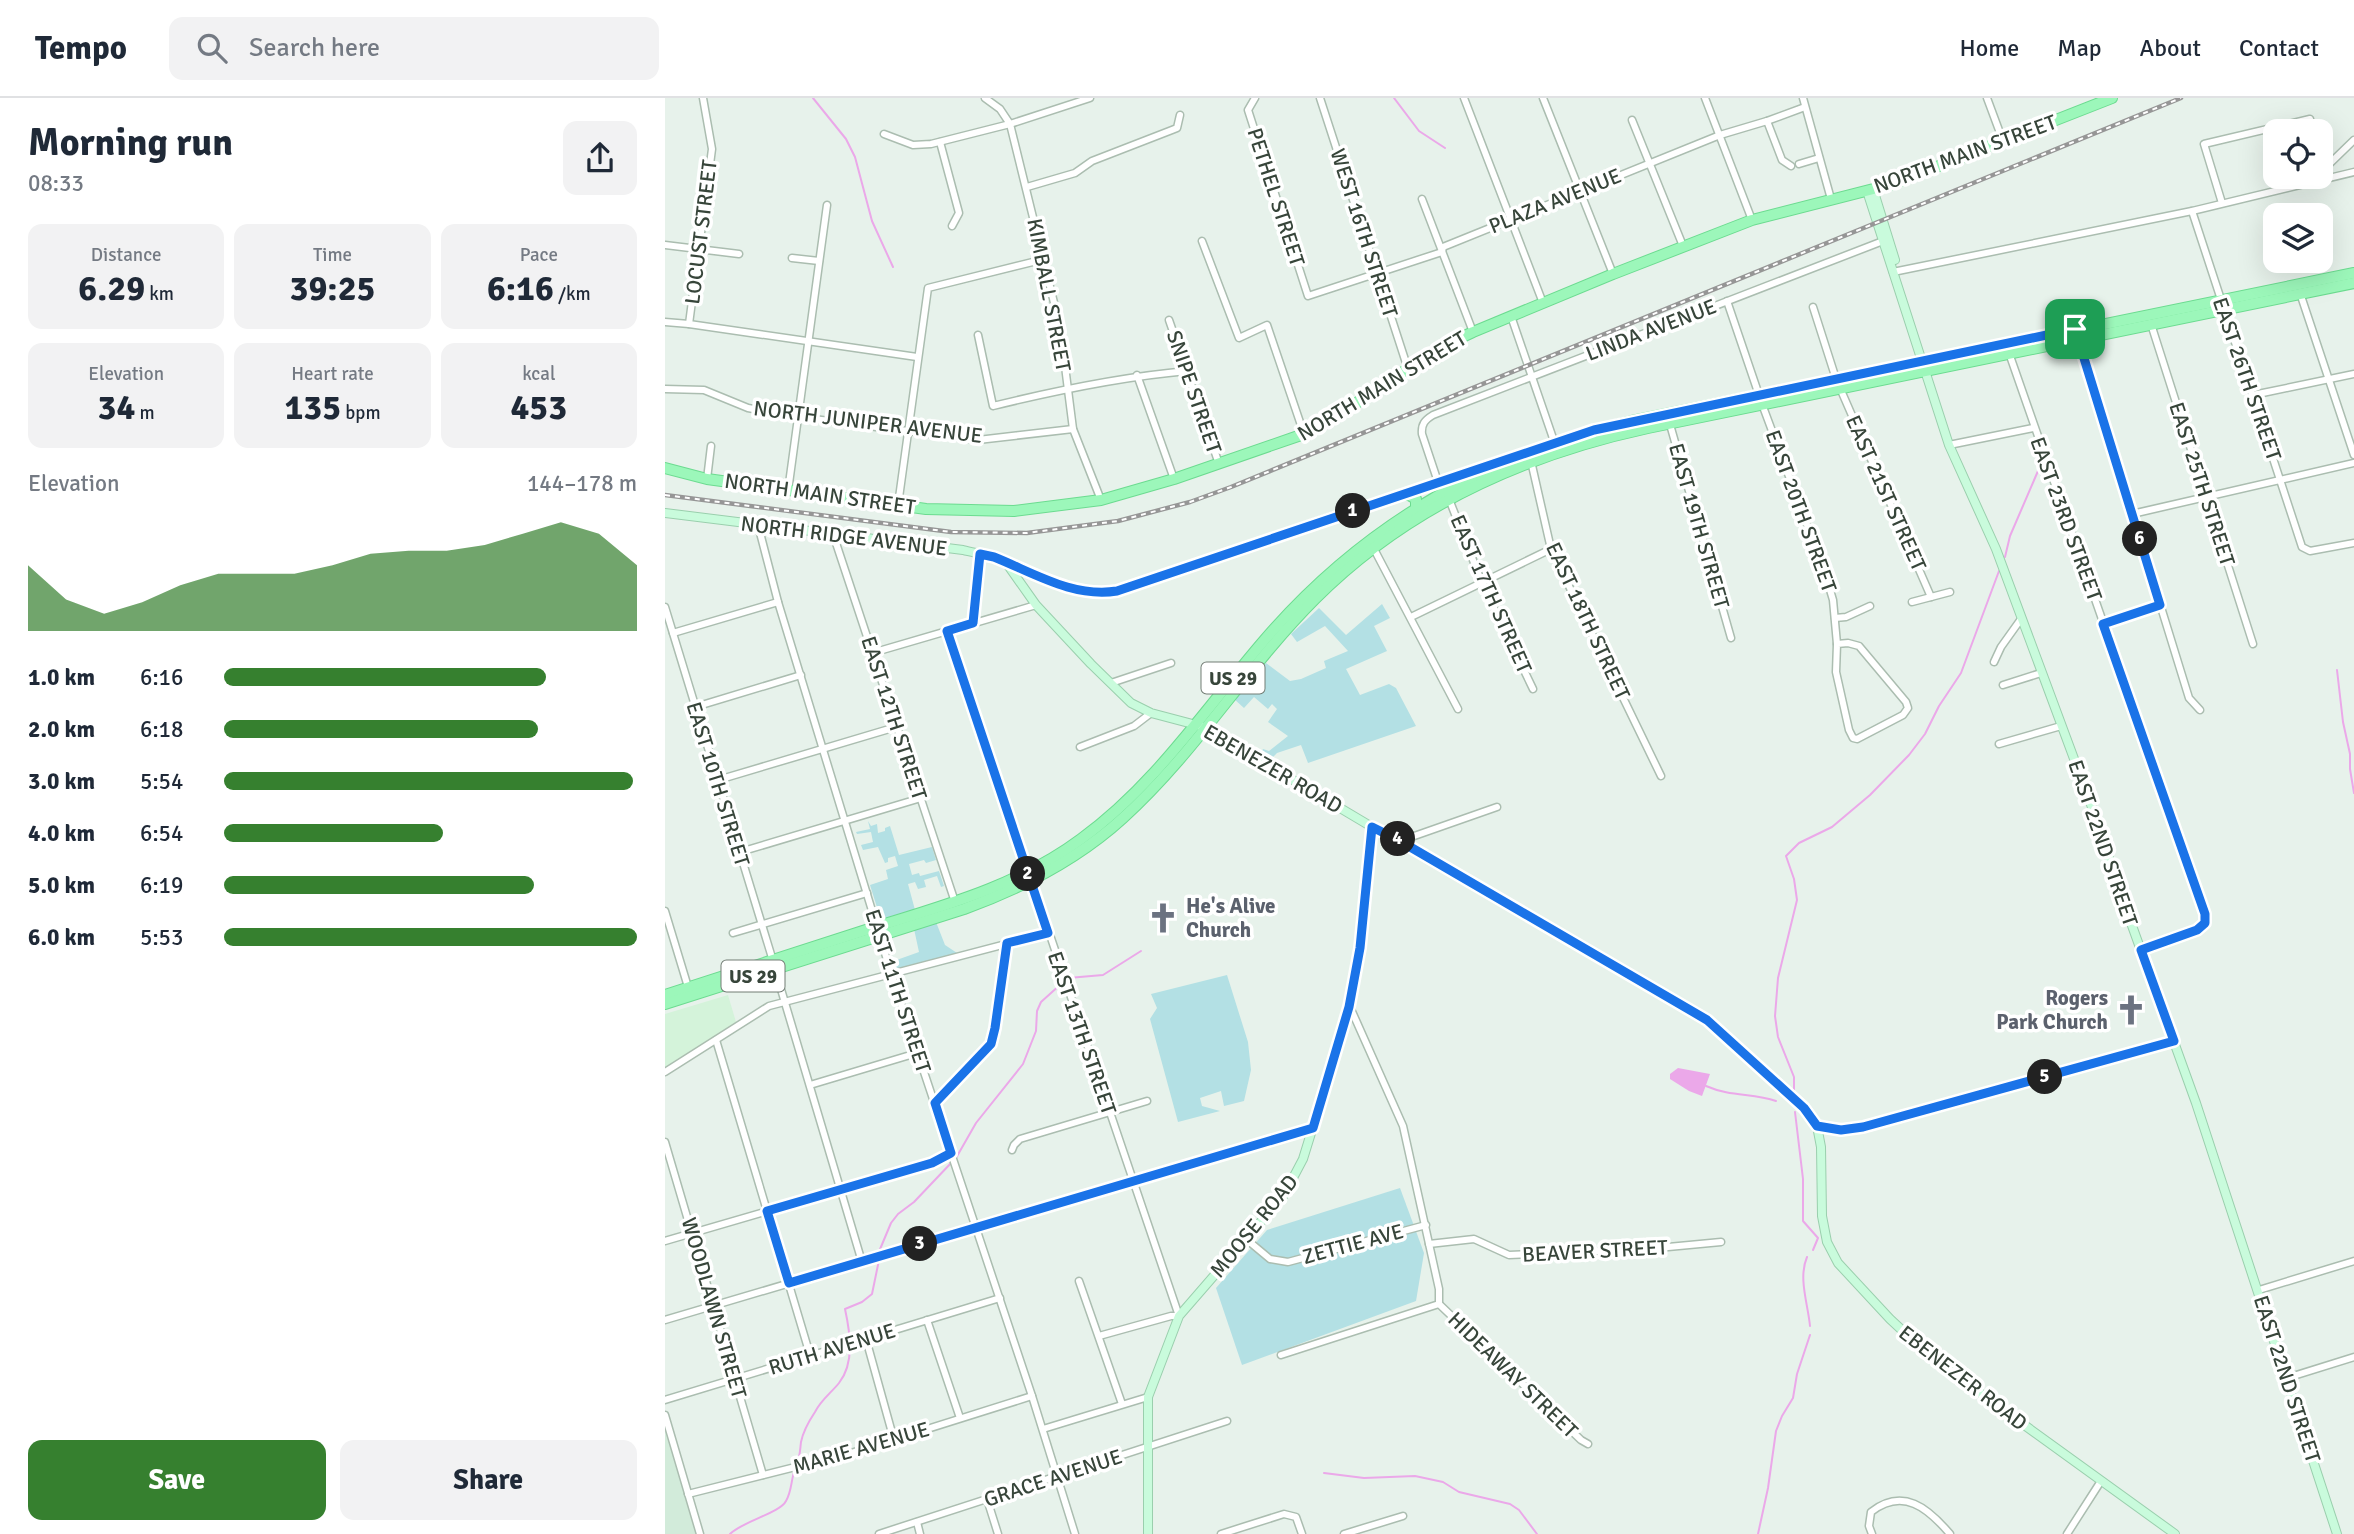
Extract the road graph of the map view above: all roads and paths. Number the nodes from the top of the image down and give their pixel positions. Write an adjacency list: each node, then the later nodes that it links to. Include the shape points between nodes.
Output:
1 (703, 98): 44 (street, LOCUST STREET, via 712,149)
2 (985, 98): 16 (street, KIMBALL STREET)
3 (1090, 98): 16 (street)
4 (1255, 98): 56 (street, PETHEL STREET, via 1248,110)
5 (1320, 98): 52 (street, WEST 16TH STREET)
6 (1464, 98): 37 (street)
7 (1543, 98): 31 (street)
8 (1705, 98): 19 (street)
9 (1803, 98): 12 (street)
10 (1987, 98): 21 (street)
11 (2112, 98): 21 (main road, NORTH MAIN STREET)
12 (1805, 107): 15 (street, PLAZA AVENUE); 23 (street)
13 (1180, 115): 28 (street, via 1177,128 1092,161 1075,173)
14 (1632, 120): 25 (street)
15 (1767, 121): 19 (street, PLAZA AVENUE); 23 (street, via 1782,160 1795,165)
16 (1010, 124): 22 (street); 28 (street, KIMBALL STREET)
17 (2263, 132): 34 (street, via 2204,144)
18 (884, 134): 22 (street, via 913,145)
19 (1720, 135): 25 (street, PLAZA AVENUE); 38 (street)
20 (2354, 140): 24 (street)
21 (2003, 141): 30 (main road, NORTH MAIN STREET)
22 (940, 142): 39 (street, via 959,212)
23 (1819, 158): 33 (street)
24 (2333, 160)
25 (1649, 163): 31 (street, PLAZA AVENUE); 43 (street)
26 (2354, 172): 27 (street)
27 (2333, 175)
28 (1027, 187): 48 (street, KIMBALL STREET)
29 (2270, 189): 34 (street)
30 (1870, 190): 33 (main road, NORTH MAIN STREET); 41 (street, EAST 22ND STREET); 50 (street, EAST 22ND STREET)
31 (1579, 191): 37 (street, PLAZA AVENUE); 53 (street)
32 (1422, 199): 45 (street)
33 (1831, 199): 38 (main road, NORTH MAIN STREET)
34 (2222, 203): 36 (street)
35 (827, 205): 49 (street)
36 (2192, 211): 50 (street); 59 (street, EAST 26TH STREET)
37 (1510, 219): 45 (street, PLAZA AVENUE, via 1443,247); 58 (street)
38 (1752, 220): 43 (main road, NORTH MAIN STREET)
39 (953, 226)
40 (1202, 241): 89 (street, via 1239,338 1267,325)
41 (1884, 241): 50 (street, EAST 22ND STREET); 57 (street, LINDA AVENUE)
42 (665, 245): 44 (street)
43 (1683, 246): 53 (main road, NORTH MAIN STREET)
44 (698, 248): 46 (street); 64 (street, LOCUST STREET)
45 (1442, 252): 52 (street, PLAZA AVENUE); 66 (street)
46 (739, 254)
47 (792, 258): 49 (street)
48 (1045, 259): 71 (street, via 928,288); 80 (street, KIMBALL STREET)
49 (819, 261): 69 (street)
50 (1896, 271): 72 (street, EAST 22ND STREET)
51 (2354, 273): 59 (main road, US 29)
52 (1377, 274): 56 (street, PLAZA AVENUE); 73 (street, WEST 16TH STREET)
53 (1612, 274): 58 (main road, NORTH MAIN STREET)
54 (2354, 283): 55 (main road, US 29)
55 (2300, 293): 59 (main road, US 29); 78 (street)
56 (1308, 296)
57 (1727, 301): 77 (street, LINDA AVENUE); 83 (street, EAST 20TH STREET)
58 (1543, 303): 61 (main road, NORTH MAIN STREET)
59 (2221, 304): 65 (main road, US 29); 67 (main road, US 29); 82 (street, EAST 26TH STREET)
60 (1812, 307): 79 (street, EAST 21ST STREET)
61 (1511, 316): 66 (main road, NORTH MAIN STREET); 77 (street)
62 (1169, 320): 74 (street, SNIPE STREET)
63 (665, 322): 64 (street)
64 (689, 324): 69 (street)
65 (2151, 324): 67 (main road, US 29); 105 (street, EAST 25TH STREET)
66 (1473, 332): 73 (main road, NORTH MAIN STREET)
67 (2076, 334): 70 (main road, US 29); 72 (main road, US 29); 111 (street)
68 (978, 335): 80 (street, via 993,406)
69 (810, 342): 71 (street); 84 (street)
70 (2009, 353): 72 (main road, US 29); 86 (street, EAST 23RD STREET)
71 (917, 357): 88 (street)
72 (1923, 366): 79 (main road, US 29); 90 (street, EAST 22ND STREET)
73 (1408, 369): 89 (main road, NORTH MAIN STREET)
74 (1187, 371): 76 (street); 96 (street, SNIPE STREET)
75 (2354, 374): 78 (street)
76 (1137, 375): 80 (street); 100 (street)
77 (1532, 376): 92 (street); 102 (street, LINDA AVENUE, via 1433,415 1422,425)
78 (2328, 379): 82 (street); 93 (street)
79 (1838, 383): 83 (main road, US 29); 121 (street, EAST 21ST STREET)
80 (1067, 387): 87 (street, KIMBALL STREET)
81 (665, 389): 84 (street, NORTH JUNIPER AVENUE, via 704,390 748,408)
82 (2253, 395): 101 (street, EAST 26TH STREET)
83 (1760, 400): 85 (main road, US 29); 129 (street, EAST 20TH STREET, via 1825,573)
84 (798, 417): 88 (street, NORTH JUNIPER AVENUE); 103 (street)
85 (1668, 418): 92 (main road, US 29); 135 (street, EAST 19TH STREET)
86 (2033, 428): 90 (street); 132 (street, EAST 23RD STREET)
87 (1073, 429): 88 (street, NORTH JUNIPER AVENUE, via 978,440); 107 (street, KIMBALL STREET)
88 (907, 431): 108 (street)
89 (1304, 435): 96 (main road, NORTH MAIN STREET)
90 (1949, 445): 130 (street, EAST 22ND STREET, via 1996,549)
91 (711, 446): 99 (street)
92 (1556, 447): 94 (main road, US 29); 97 (main road, US 29)
93 (2354, 455)
94 (1531, 461): 106 (main road, US 29); 116 (street, EAST 18TH STREET)
95 (2354, 463): 101 (street)
96 (1219, 464): 100 (main road, NORTH MAIN STREET)
97 (1499, 464): 102 (street, NORTH RIDGE AVENUE); 109 (main road, US 29)
98 (665, 468): 99 (main road, NORTH MAIN STREET)
99 (707, 479): 103 (main road, NORTH MAIN STREET)
100 (1174, 479): 107 (main road, NORTH MAIN STREET)
101 (2281, 481): 105 (street); 114 (street, EAST 26TH STREET, via 2302,547 2310,551)
102 (1439, 482): 104 (street, NORTH RIDGE AVENUE)
103 (788, 491): 108 (main road, NORTH MAIN STREET)
104 (1403, 495): 109 (main road, via 1416,499); 118 (street, NORTH RIDGE AVENUE, via 1117,591 1079,591)
105 (2206, 497): 111 (street); 137 (street, EAST 25TH STREET)
106 (1449, 499): 115 (main road, US 29); 119 (street, EAST 17TH STREET)
107 (1101, 500): 108 (main road, NORTH MAIN STREET, via 1014,510)
108 (898, 505)
109 (1416, 508): 150 (main road, US 29, via 1311,589 1263,641)
110 (665, 513): 112 (street, NORTH RIDGE AVENUE)
111 (2132, 513): 125 (street)
112 (758, 525): 113 (street, NORTH RIDGE AVENUE); 122 (street, EAST 11TH STREET)
113 (833, 534): 117 (street, NORTH RIDGE AVENUE); 138 (street, EAST 12TH STREET)
114 (2354, 543)
115 (1374, 549): 128 (street); 150 (main road, US 29, via 1309,605)
116 (1551, 549): 119 (street); 156 (street, EAST 18TH STREET)
117 (980, 554): 118 (street, NORTH RIDGE AVENUE); 131 (street)
118 (1005, 561): 124 (street, EBENEZER ROAD)
119 (1482, 583): 128 (street); 145 (street, EAST 17TH STREET)
120 (1950, 592): 121 (street)
121 (1931, 597): 123 (street)
122 (778, 602): 134 (street); 142 (street, EAST 11TH STREET)
123 (1912, 602)
124 (1036, 605): 131 (street); 143 (street, EBENEZER ROAD)
125 (2160, 605): 132 (street); 148 (street, via 2189,698)
126 (1870, 606): 129 (street)
127 (665, 607): 134 (street, EAST 10TH STREET)
128 (1411, 617): 147 (street)
129 (1835, 618): 136 (street, EAST 20TH STREET)
130 (2021, 620): 139 (street); 141 (street, EAST 22ND STREET)
131 (973, 623): 133 (street)
132 (2103, 624): 173 (street, EAST 23RD STREET, via 2205,914 2205,923 2197,930)
133 (947, 631): 138 (street); 164 (street, EAST 13TH STREET)
134 (673, 633): 146 (street, EAST 10TH STREET)
135 (1731, 638)
136 (1837, 644): 136 (street, EAST 20TH STREET, via 1859,646 1906,702 1903,715 1857,739 1849,730 1836,672)
137 (2253, 644)
138 (872, 653): 152 (street, EAST 12TH STREET)
139 (1994, 662)
140 (1171, 663): 143 (street)
141 (2041, 673): 144 (street); 151 (street, EAST 22ND STREET)
142 (801, 675): 146 (street); 155 (street, EAST 11TH STREET)
143 (1111, 683): 149 (street, EBENEZER ROAD, via 1131,703)
144 (2003, 685)
145 (1533, 689)
146 (695, 707): 157 (street, EAST 10TH STREET)
147 (1458, 709)
148 (2200, 710)
149 (1151, 713): 150 (street, EBENEZER ROAD); 154 (street, via 1134,726)
150 (1199, 726): 161 (street, EBENEZER ROAD); 164 (main road, US 29, via 1122,819 1086,848)
151 (2061, 726): 153 (street); 173 (street, EAST 22ND STREET)
152 (897, 727): 155 (street); 158 (street, EAST 12TH STREET)
153 (1999, 744)
154 (1080, 747)
155 (823, 748): 157 (street); 160 (street, EAST 11TH STREET)
156 (1661, 776)
157 (718, 780): 163 (street, EAST 10TH STREET)
158 (921, 798): 160 (street); 166 (street, EAST 12TH STREET)
159 (1497, 807): 162 (street)
160 (845, 822): 163 (street); 165 (street, EAST 11TH STREET)
161 (1372, 827): 162 (street, EBENEZER ROAD); 180 (street, MOOSE ROAD)
162 (1400, 841): 189 (street, EBENEZER ROAD, via 1707,1020 1804,1108)
163 (740, 852): 168 (street, EAST 10TH STREET)
164 (1029, 877): 166 (main road, US 29); 169 (main road, US 29, via 964,909); 171 (street, EAST 13TH STREET)
165 (867, 893): 168 (street); 169 (street, EAST 11TH STREET)
166 (955, 902): 169 (main road, US 29)
167 (665, 911): 176 (street)
168 (761, 924): 170 (street); 174 (street, EAST 10TH STREET)
169 (878, 932): 174 (main road, US 29); 175 (street, EAST 11TH STREET)
170 (733, 933)
171 (1048, 933): 172 (street); 188 (street, EAST 13TH STREET)
172 (1007, 943): 175 (street); 187 (street, via 991,1044)
173 (2141, 950): 182 (street, EAST 22ND STREET)
174 (774, 965): 176 (main road, US 29); 178 (street, EAST 10TH STREET); 179 (main road, US 29)
175 (891, 974): 178 (street); 183 (street, EAST 11TH STREET)
176 (688, 988): 177 (main road, US 29)
177 (665, 995)
178 (785, 1000): 181 (street); 185 (street, EAST 10TH STREET)
179 (665, 1004)
180 (1349, 1007): 190 (street, MOOSE ROAD); 197 (street, via 1402,1126)
181 (716, 1040): 184 (street); 196 (street)
182 (2174, 1041): 189 (street, via 1863,1127); 208 (street, EAST 22ND STREET)
183 (917, 1053): 185 (street); 187 (street, EAST 11TH STREET)
184 (665, 1072)
185 (810, 1085): 195 (street, EAST 10TH STREET)
186 (1147, 1101): 188 (street)
187 (935, 1103): 193 (street, EAST 11TH STREET)
188 (1108, 1111): 192 (street, via 1020,1139); 194 (street, EAST 13TH STREET)
189 (1817, 1126): 235 (street, EBENEZER ROAD, via 1822,1216 1827,1242 1838,1263 1933,1359)
190 (1313, 1128): 194 (street); 200 (street, MOOSE ROAD, via 1292,1183)
191 (665, 1142): 199 (street, WOODLAWN STREET)
192 (1012, 1150)
193 (953, 1158): 195 (street); 198 (street, EAST 11TH STREET)
194 (1132, 1181): 198 (street); 212 (street, EAST 13TH STREET)
195 (841, 1190): 196 (street); 205 (street, EAST 10TH STREET)
196 (767, 1211): 199 (street); 207 (street)
197 (1426, 1225): 200 (street, ZETTIE AVE, via 1288,1262 1270,1259); 203 (street)
198 (975, 1226): 205 (street); 209 (street, EAST 11TH STREET)
199 (693, 1233): 201 (street); 211 (street, WOODLAWN STREET)
200 (1247, 1239): 212 (street, MOOSE ROAD)
201 (665, 1241)
202 (1721, 1242): 203 (street, BEAVER STREET, via 1509,1255 1474,1239)
203 (1429, 1244): 210 (street)
204 (2354, 1261): 208 (street)
205 (862, 1262): 207 (street)
206 (1079, 1281): 215 (street)
207 (789, 1283): 211 (street); 217 (street)
208 (2259, 1290): 221 (street, EAST 22ND STREET)
209 (1000, 1298): 214 (street, RUTH AVENUE); 222 (street, EAST 11TH STREET)
210 (1439, 1304): 218 (street); 231 (street, HIDEAWAY STREET)
211 (714, 1305): 213 (street); 220 (street, WOODLAWN STREET)
212 (1179, 1316): 215 (street); 223 (street, MOOSE ROAD)
213 (665, 1320)
214 (927, 1320): 216 (street, RUTH AVENUE); 227 (street)
215 (1098, 1336): 225 (street)
216 (866, 1339): 217 (street, RUTH AVENUE); 230 (street)
217 (810, 1355): 220 (street, RUTH AVENUE)
218 (1282, 1355)
219 (2354, 1357): 221 (street)
220 (735, 1378): 224 (street, RUTH AVENUE); 233 (street, WOODLAWN STREET)
221 (2287, 1378): 253 (street, EAST 22ND STREET)
222 (1032, 1396): 227 (street, MARIE AVENUE); 229 (street, EAST 11TH STREET)
223 (1148, 1397): 225 (street); 232 (street, MOOSE ROAD)
224 (665, 1400)
225 (1122, 1404): 229 (street)
226 (665, 1415): 236 (street)
227 (960, 1418): 230 (street, MARIE AVENUE)
228 (1227, 1421): 232 (street, GRACE AVENUE)
229 (1043, 1429): 234 (street, EAST 11TH STREET)
230 (894, 1440): 233 (street, MARIE AVENUE)
231 (1588, 1444)
232 (1147, 1448): 234 (street, GRACE AVENUE); 245 (street, MOOSE ROAD)
233 (763, 1475): 236 (street, MARIE AVENUE)
234 (1058, 1476): 237 (street, GRACE AVENUE); 244 (street, EAST 11TH STREET)
235 (2101, 1481): 251 (street); 252 (street, EBENEZER ROAD)
236 (688, 1494): 240 (street)
237 (987, 1499): 239 (street, GRACE AVENUE); 243 (street)
238 (1403, 1516): 248 (street)
239 (917, 1522): 241 (street, GRACE AVENUE); 242 (street)
240 (700, 1534)
241 (879, 1534)
242 (920, 1534)
243 (998, 1534)
244 (1075, 1534)
245 (1148, 1534)
246 (1221, 1534): 247 (street, via 1284,1514 1296,1517)
247 (1302, 1534)
248 (1344, 1534)
249 (1872, 1534): 250 (street, via 1871,1511 1882,1503 1899,1501 1917,1504)
250 (1950, 1534)
251 (2067, 1534)
252 (2175, 1534)
253 (2337, 1534)

